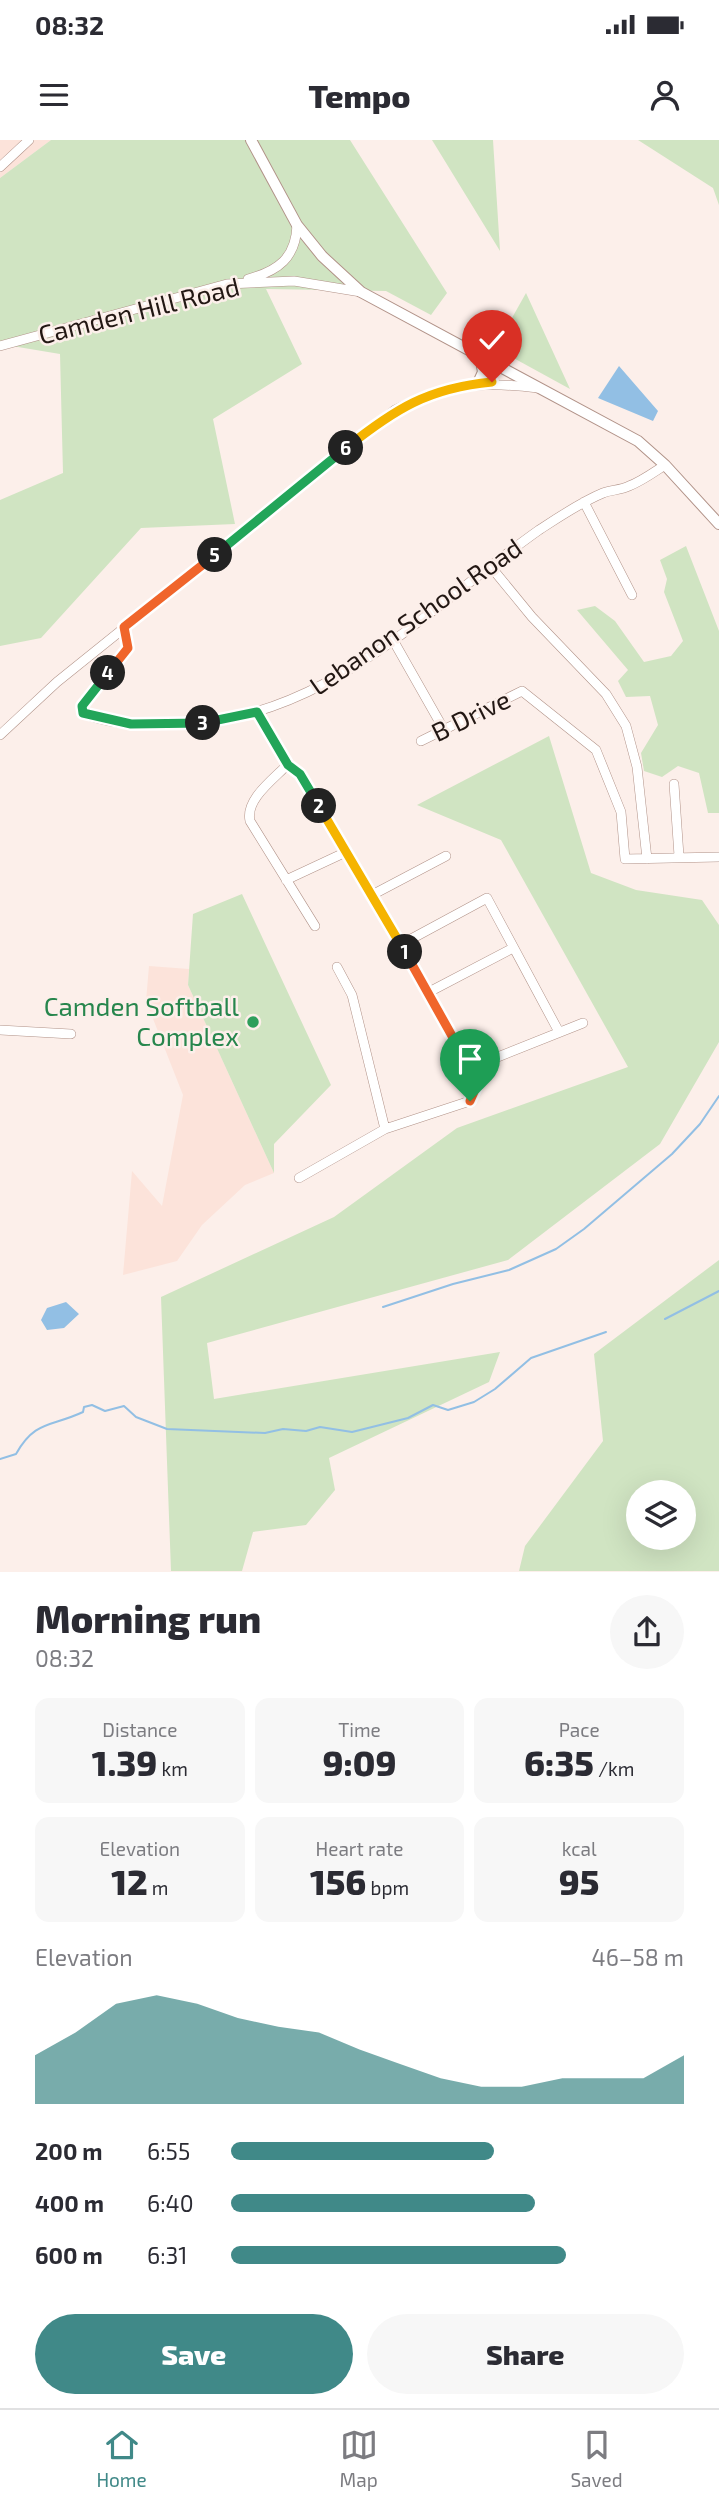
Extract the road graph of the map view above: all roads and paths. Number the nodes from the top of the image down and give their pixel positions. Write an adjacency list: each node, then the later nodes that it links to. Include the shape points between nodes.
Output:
1 (29, 140): 3 (street)
2 (251, 140): 4 (main road)
3 (0, 167)
4 (297, 225): 5 (street, via 293,250 284,264 264,275); 6 (main road)
5 (227, 284): 6 (street, Camden Hill Road, via 294,281); 7 (street, Camden Hill Road)
6 (361, 292): 8 (main road)
7 (0, 346)
8 (480, 355): 9 (main road); 10 (main road)
9 (478, 383): 10 (street); 16 (street, via 420,397 395,410)
10 (539, 388): 11 (main road, via 638,441)
11 (665, 465): 12 (street, Lebanon School Road, via 627,488); 13 (main road)
12 (584, 502): 14 (street, Lebanon School Road); 15 (street)
13 (719, 524)
14 (491, 567): 17 (street, Lebanon School Road); 28 (street, via 606,694 626,726 637,767)
15 (632, 595)
16 (124, 627): 18 (street, Lebanon School Road, via 128,648 82,706 83,713 131,724 180,725); 20 (street)
17 (393, 640): 18 (street, Lebanon School Road, via 321,688); 19 (street)
18 (257, 712): 22 (street)
19 (443, 728): 21 (street, B Drive); 28 (street, B Drive, via 522,691 596,750 621,812 625,859)
20 (0, 735)
21 (421, 741)
22 (288, 765): 24 (street, via 300,774); 29 (street, via 250,804 248,813)
23 (674, 784): 26 (street)
24 (346, 852): 29 (street); 30 (street)
25 (446, 856): 30 (street)
26 (679, 856): 27 (street); 28 (street)
27 (719, 857)
28 (646, 859)
29 (286, 880): 31 (street)
30 (372, 895): 32 (street)
31 (315, 926)
32 (400, 945): 33 (street, via 487,898); 35 (street)
33 (513, 948): 35 (street); 38 (street)
34 (337, 967): 41 (street, via 352,995)
35 (429, 992): 40 (street)
36 (583, 1023): 38 (street)
37 (0, 1030): 39 (street)
38 (559, 1032): 40 (street)
39 (71, 1034)
40 (470, 1068): 41 (street, via 477,1085 470,1101)
41 (385, 1129): 42 (street)
42 (299, 1178)

